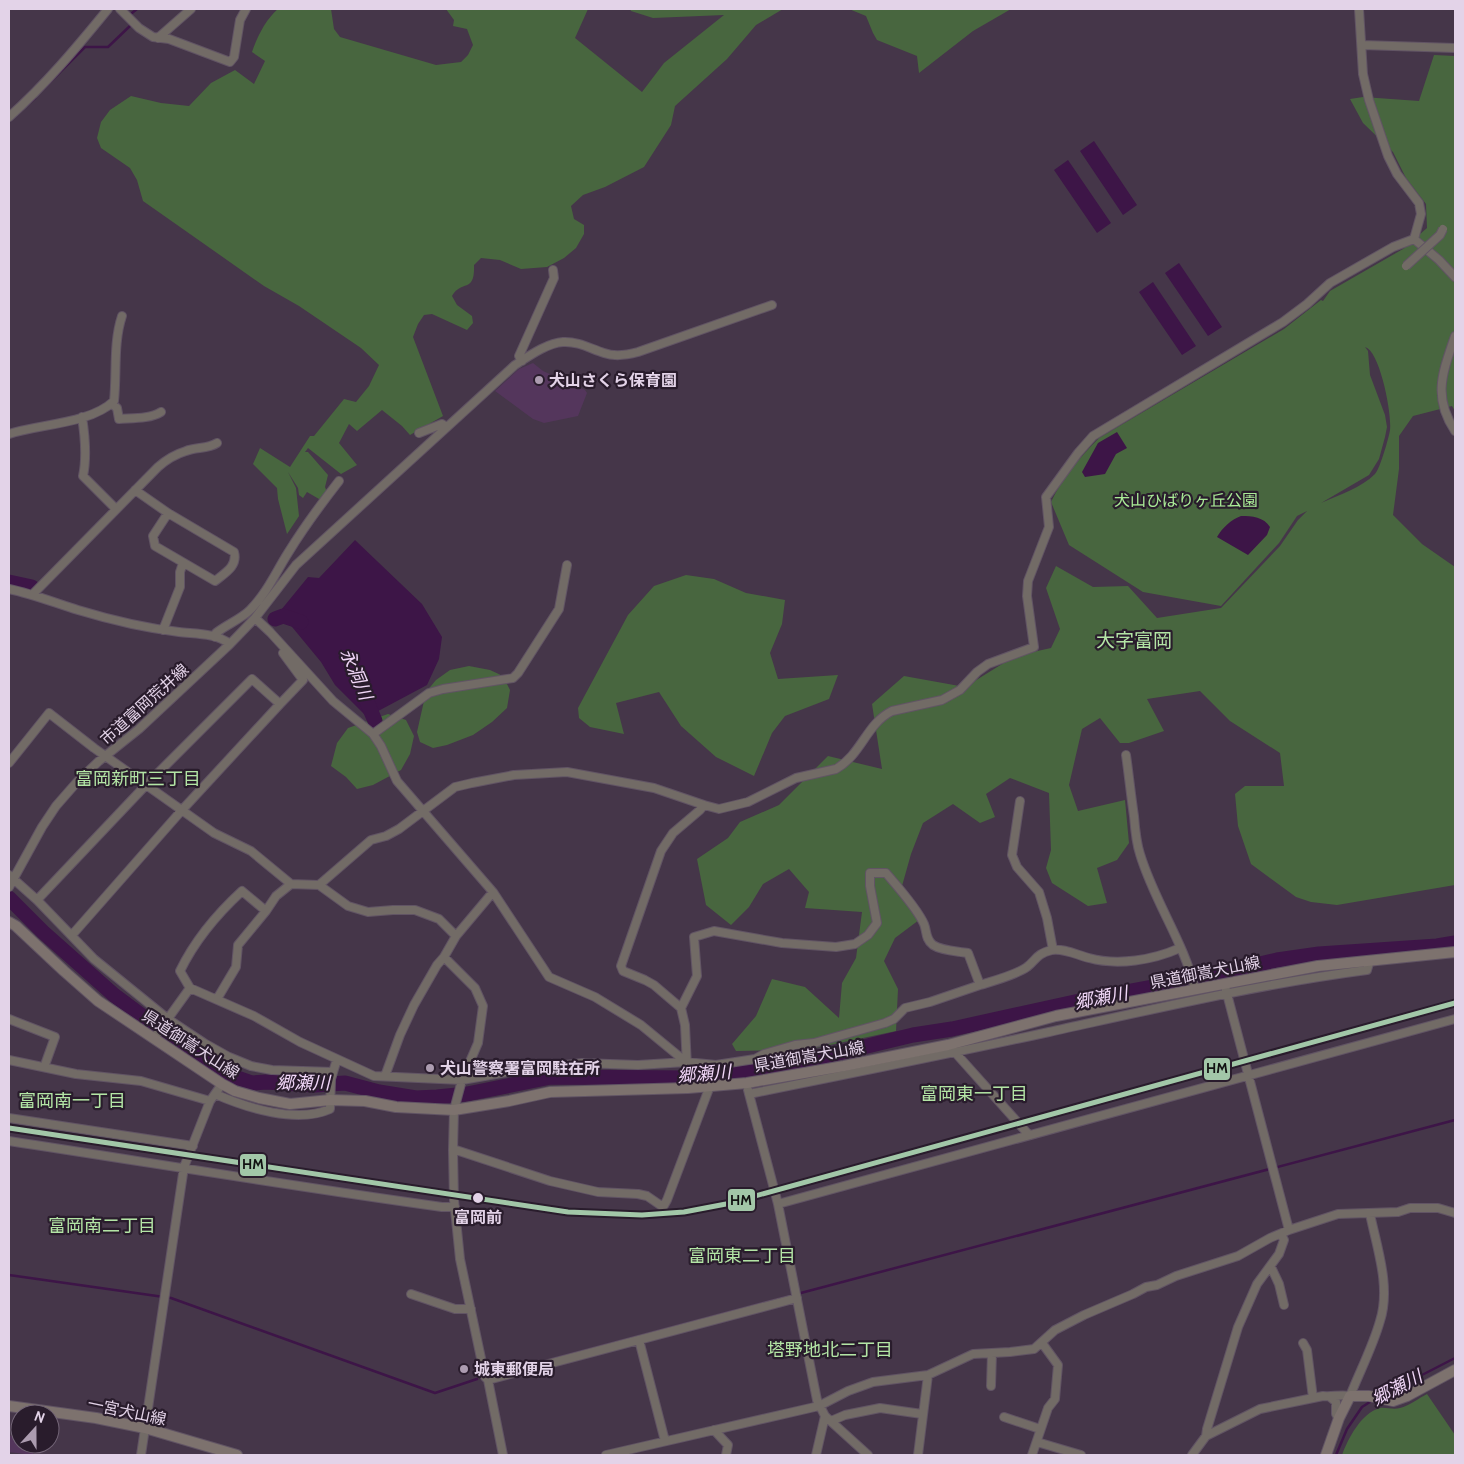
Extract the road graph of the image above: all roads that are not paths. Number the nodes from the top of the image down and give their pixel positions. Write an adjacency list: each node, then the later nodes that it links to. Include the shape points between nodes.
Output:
1 (108, 9): 9 (street, via 74,51)
2 (120, 9): 6 (street, via 144,32)
3 (191, 9): 6 (street)
4 (246, 9): 6 (street, via 240,20 234,57 230,62 169,39)
5 (1359, 9): 7 (street)
6 (158, 38)
7 (1362, 45): 8 (street); 11 (street, via 1366,89 1388,156 1397,174 1419,202 1422,214)
8 (1455, 48)
9 (9, 117)
10 (1443, 229): 12 (street, bridge)
11 (1414, 240): 14 (street); 47 (street, via 1393,246 1359,265 1330,283 1283,322 1093,436 1046,498 1049,528 1028,581 1034,647 988,664 960,690 942,700 885,714 874,724 855,753 836,769 796,778 729,808)
12 (1406, 266)
13 (553, 270): 18 (street, via 554,278 519,356)
14 (1455, 277)
15 (772, 305): 18 (street, 市道富岡荒井線, via 623,356 563,342)
16 (122, 316): 19 (street)
17 (1455, 336): 23 (street, via 1441,384 1445,414)
18 (522, 361): 22 (street, 市道富岡荒井線)
19 (112, 404): 20 (street, via 117,408 119,419); 21 (street)
20 (161, 412)
21 (82, 417): 25 (street); 29 (street, via 85,443 83,476)
22 (446, 427): 24 (street, via 437,424); 35 (street, 市道富岡荒井線, via 296,565)
23 (1455, 431)
24 (419, 433)
25 (9, 434)
26 (217, 443): 28 (street, via 185,451 165,461)
27 (339, 480): 38 (street, via 308,521 258,602)
28 (135, 490): 29 (street); 30 (street)
29 (116, 509): 34 (street)
30 (168, 513): 31 (street, via 153,536 155,546); 31 (street, via 234,552 236,558 233,565 215,581)
31 (183, 563): 36 (street, via 180,587)
32 (566, 565): 41 (street, via 559,609 513,678 429,693)
33 (9, 589): 34 (street)
34 (33, 594): 36 (street, via 79,610)
35 (255, 618): 37 (street); 39 (street, 市道富岡荒井線)
36 (163, 630): 38 (street)
37 (270, 632): 40 (street, via 303,680); 41 (street, via 333,701)
38 (215, 637): 39 (street)
39 (230, 644): 43 (street, 市道富岡荒井線)
40 (280, 704): 45 (street, via 252,679); 48 (street)
41 (373, 734): 49 (street, via 397,781)
42 (1126, 755): 60 (street, via 1139,853)
43 (107, 756): 44 (street, via 49,713); 45 (street); 50 (street, 市道富岡荒井線, via 56,806)
44 (9, 763)
45 (146, 785): 48 (street); 55 (street)
46 (1020, 801): 61 (street, via 1012,855 1017,867 1039,892)
47 (704, 805): 49 (street, via 654,788 567,772 548,772 455,787); 69 (street, via 673,832 661,851 621,966 622,971 650,982)
48 (182, 810): 51 (street, via 214,833 251,851); 58 (street)
49 (423, 810): 52 (street, via 399,829 371,840); 54 (street)
50 (11, 877): 53 (street, 市道富岡荒井線); 55 (street)
51 (291, 884): 52 (street); 56 (street, via 276,896)
52 (319, 885): 59 (street, via 348,906 368,912 415,910 438,919)
53 (9, 888)
54 (493, 892): 59 (street); 79 (street, via 549,977 595,997 641,1025)
55 (37, 900): 58 (street)
56 (266, 911): 66 (street, via 242,891 221,910 190,951 180,971); 68 (street, via 238,945 236,967)
57 (9, 922): 73 (main road, 県道御嵩犬山線, via 98,1001)
58 (72, 935): 72 (street, via 94,959)
59 (456, 936): 63 (street)
60 (1180, 948): 61 (street, via 1165,955 1112,962); 65 (street)
61 (1054, 950): 64 (street, via 1037,955 1026,968)
62 (1455, 952): 67 (main road, 県道御嵩犬山線, via 1318,966)
63 (444, 957): 82 (street, via 414,1005); 83 (street, via 475,988 483,1006 478,1043)
64 (980, 985): 69 (street, via 968,953 934,945 928,940 924,924 886,873 870,873 877,923 855,944 836,947 782,943 714,932 694,937 697,976); 79 (street, via 905,1008 885,1023 796,1045 755,1059 716,1065)
65 (1195, 986): 67 (main road, 県道御嵩犬山線); 74 (main road, 県道御嵩犬山線, via 1056,1016)
66 (190, 988): 68 (street); 72 (street)
67 (1226, 988): 75 (street); 80 (street)
68 (217, 999): 76 (street)
69 (681, 1008): 79 (street, via 686,1026)
70 (9, 1019): 78 (street, via 56,1037)
71 (1455, 1019): 80 (street)
72 (168, 1020): 73 (street); 81 (street, via 229,1057 252,1066)
73 (154, 1038): 85 (main road, 県道御嵩犬山線)
74 (948, 1045): 75 (street); 84 (main road, 県道御嵩犬山線)
75 (955, 1053): 89 (street); 94 (street)
76 (337, 1058): 81 (street); 82 (street, via 374,1076)
77 (9, 1060): 91 (street, via 78,1074 140,1081)
78 (46, 1062)
79 (686, 1062): 83 (street, via 638,1065 582,1063); 86 (street)
80 (1249, 1075): 94 (street); 103 (street, via 1273,1168)
81 (332, 1076): 90 (street)
82 (385, 1076): 83 (street)
83 (462, 1080): 92 (street)
84 (747, 1083): 87 (main road, 県道御嵩犬山線); 89 (street)
85 (222, 1084): 88 (street); 90 (main road, 県道御嵩犬山線, via 235,1091 290,1104)
86 (688, 1086): 87 (main road, 県道御嵩犬山線); 92 (main road, 県道御嵩犬山線, via 550,1092)
87 (710, 1086): 97 (street, via 662,1206 646,1196 598,1192 550,1181)
88 (215, 1094): 90 (street, via 237,1104 281,1114 323,1112 330,1109); 91 (street)
89 (749, 1094): 99 (street)
90 (330, 1100): 92 (main road, 県道御嵩犬山線)
91 (210, 1101): 96 (street)
92 (454, 1110): 97 (street)
93 (9, 1118): 96 (street)
94 (1029, 1136): 99 (street)
95 (9, 1141): 98 (street)
96 (193, 1146): 98 (street)
97 (453, 1150): 100 (street)
98 (184, 1167): 100 (street, via 313,1189); 126 (street)
99 (778, 1204): 106 (street)
100 (455, 1207): 108 (street, via 460,1259)
101 (1455, 1213): 102 (street, via 1438,1208 1410,1208)
102 (1370, 1214): 103 (street, via 1338,1214); 117 (street, via 1384,1295 1381,1320)
103 (1285, 1232): 104 (street, via 1279,1254); 110 (street, via 1238,1256 1111,1302 1055,1330)
104 (1271, 1267): 107 (street); 129 (street, via 1257,1284 1238,1327)
105 (411, 1294): 108 (street, via 455,1309)
106 (797, 1298): 109 (street); 121 (street)
107 (1284, 1305)
108 (471, 1309): 115 (street)
109 (640, 1340): 115 (street); 130 (street)
110 (1042, 1342): 112 (street, via 1026,1351); 127 (street, via 1058,1365 1055,1399)
111 (1303, 1343): 119 (street, via 1307,1350)
112 (992, 1353): 114 (street, via 973,1354); 116 (street)
113 (1455, 1370): 117 (main road, via 1393,1401)
114 (928, 1375): 121 (street, via 873,1382); 122 (street)
115 (488, 1380): 134 (street)
116 (991, 1386)
117 (1350, 1396): 118 (street); 125 (main road)
118 (1330, 1397): 119 (street); 125 (street, via 1336,1402)
119 (1313, 1398): 129 (street, via 1260,1409)
120 (9, 1406): 126 (main road, 一宮犬山線)
121 (819, 1406): 124 (street); 128 (street)
122 (922, 1414): 124 (street, via 880,1408); 139 (street)
123 (1004, 1417): 127 (street)
124 (828, 1418): 137 (street); 138 (street)
125 (1339, 1418): 143 (main road)
126 (144, 1428): 132 (street); 133 (main road, 一宮犬山線)
127 (1040, 1429): 131 (street)
128 (714, 1430): 130 (street); 136 (street, via 728,1445)
129 (1206, 1436): 142 (street)
130 (665, 1441): 135 (street)
131 (1037, 1442): 140 (street); 141 (street)
132 (141, 1455)
133 (237, 1455)
134 (503, 1455)
135 (606, 1455)
136 (726, 1455)
137 (816, 1455)
138 (868, 1455)
139 (918, 1455)
140 (1032, 1455)
141 (1082, 1455)
142 (1192, 1455)
143 (1326, 1455)

